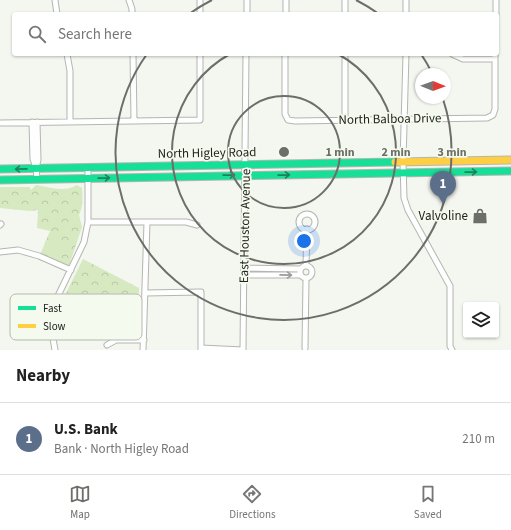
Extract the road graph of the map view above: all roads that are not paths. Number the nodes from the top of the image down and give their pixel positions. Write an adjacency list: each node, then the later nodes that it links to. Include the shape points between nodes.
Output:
1 (55, 0): 9 (street)
2 (129, 0): 10 (street)
3 (200, 0): 11 (street)
4 (247, 0): 12 (street)
5 (286, 0): 13 (street)
6 (345, 0): 14 (street)
7 (406, 0): 15 (street)
8 (496, 0): 16 (street)
9 (57, 12)
10 (132, 12)
11 (200, 12)
12 (247, 12)
13 (286, 12)
14 (345, 12)
15 (406, 12)
16 (496, 12)
17 (67, 56): 30 (street, via 70,71)
18 (133, 56): 28 (street)
19 (200, 56): 28 (street, via 200,120)
20 (246, 56): 33 (street, East Houston Avenue)
21 (286, 56): 27 (street, North Balboa Drive, via 285,114 288,120)
22 (345, 56): 27 (street)
23 (406, 56): 26 (street)
24 (456, 56): 25 (street, via 462,59)
25 (495, 57): 26 (street, North Balboa Drive, via 493,115 487,118)
26 (404, 119): 27 (street, North Balboa Drive); 34 (street)
27 (345, 120)
28 (134, 121): 30 (street)
29 (35, 122): 30 (street); 31 (street); 35 (street, via 33,159)
30 (70, 122)
31 (0, 123)
32 (511, 160): 34 (main road, North Higley Road)
33 (245, 165): 34 (main road, North Higley Road); 36 (main road, North Higley Road); 39 (street, East Houston Avenue)
34 (404, 167): 38 (main road, North Higley Road, one-way to 38); 39 (main road, North Higley Road, one-way to 34); 64 (street, via 406,206 450,286)
35 (36, 168): 36 (main road, North Higley Road); 37 (main road, North Higley Road, one-way to 37); 41 (street)
36 (88, 168): 40 (street)
37 (0, 169)
38 (511, 171)
39 (245, 175): 40 (main road, North Higley Road, one-way to 39); 49 (street, East Houston Avenue)
40 (88, 178): 41 (main road, North Higley Road); 43 (street)
41 (37, 179): 42 (main road, North Higley Road)
42 (0, 180)
43 (88, 222): 44 (street); 51 (street, via 84,242)
44 (147, 222): 45 (street, via 186,222); 54 (street)
45 (197, 225)
46 (307, 229): 48 (street)
47 (0, 252): 51 (street, via 18,250)
48 (306, 265): 50 (street); 53 (street, via 312,272 311,275)
49 (244, 268): 50 (street); 52 (street, East Houston Avenue)
50 (301, 269): 53 (street)
51 (71, 270): 55 (street)
52 (244, 275): 53 (street, one-way to 53); 62 (street, East Houston Avenue)
53 (304, 277): 63 (street)
54 (145, 293): 57 (street); 59 (street, via 201,292)
55 (59, 294)
56 (53, 340): 60 (street)
57 (144, 340): 58 (street, via 116,340); 61 (street)
58 (107, 345)
59 (201, 349): 62 (street)
60 (55, 350)
61 (143, 350)
62 (243, 350)
63 (305, 350)
64 (452, 350)

